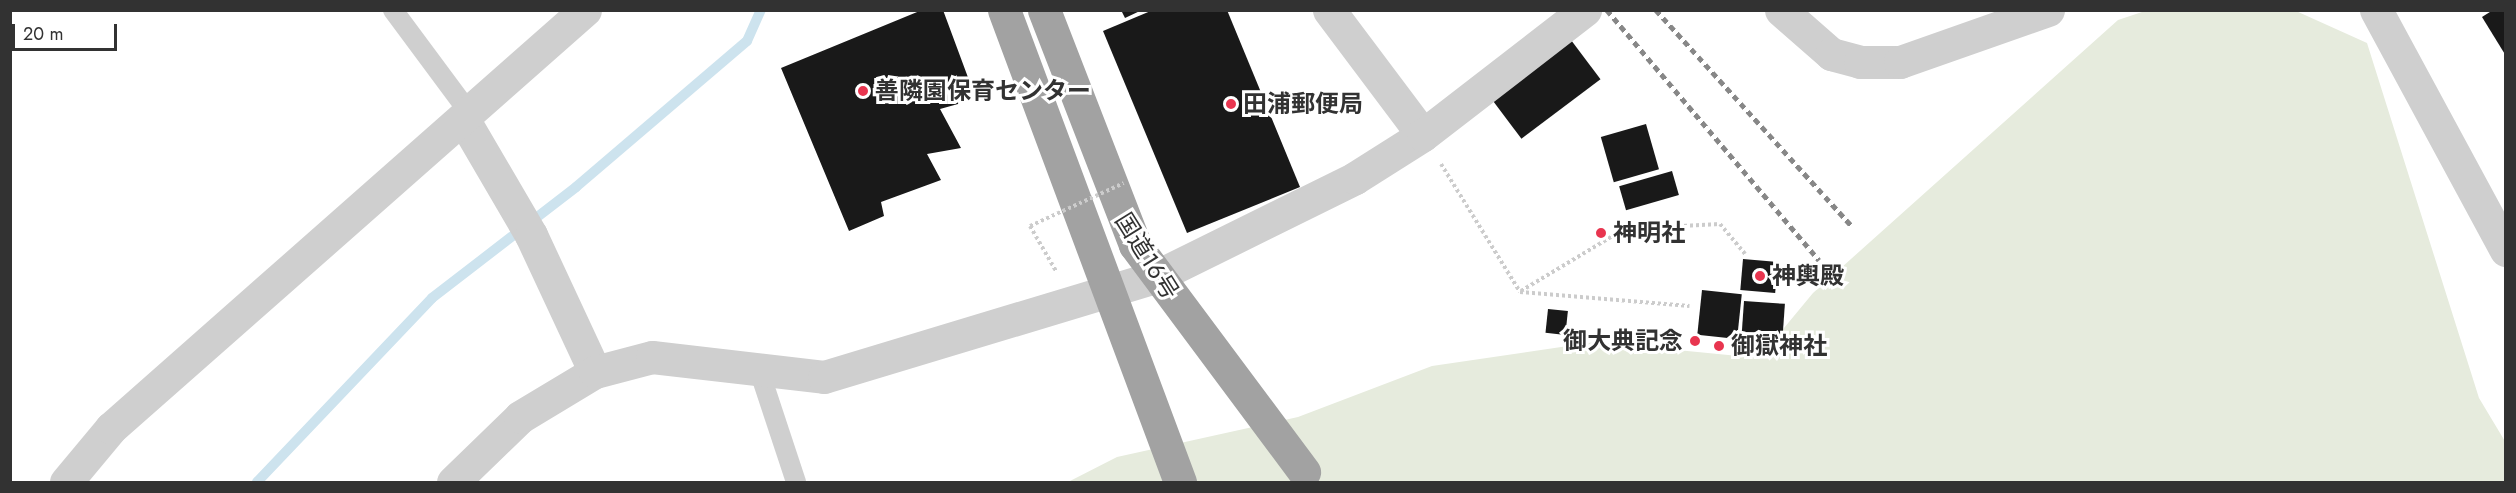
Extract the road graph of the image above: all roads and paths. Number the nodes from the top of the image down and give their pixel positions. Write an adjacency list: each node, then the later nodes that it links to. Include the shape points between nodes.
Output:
1 (393, 10): 10 (lane)
2 (585, 10): 10 (street)
3 (1004, 10): 17 (highway, 国道16号)
4 (1044, 10): 16 (highway, 国道16号, via 1114,204)
5 (1329, 10): 11 (street)
6 (1585, 10): 11 (street)
7 (1781, 10): 8 (street, via 1831,54 1860,62 1900,62)
8 (2048, 10)
9 (2376, 10): 13 (street)
10 (468, 119): 21 (street, via 531,235); 23 (street, via 111,428)
11 (1423, 135): 16 (street, via 1355,178); 18 (path)
12 (1124, 183): 15 (path, bridge, via 1030,226)
13 (2505, 250)
14 (1745, 254): 18 (path, via 1720,224 1624,230)
15 (1057, 272)
16 (1155, 277): 17 (street); 22 (highway, 国道16号)
17 (1108, 290): 20 (street, via 824,377); 26 (highway, 国道16号)
18 (1520, 292): 19 (path)
19 (1689, 306)
20 (758, 367): 21 (street, via 652,357); 25 (lane)
21 (595, 372): 24 (street, via 520,417)
22 (1304, 472)
23 (66, 483)
24 (453, 483)
25 (796, 483)
26 (1180, 483)

